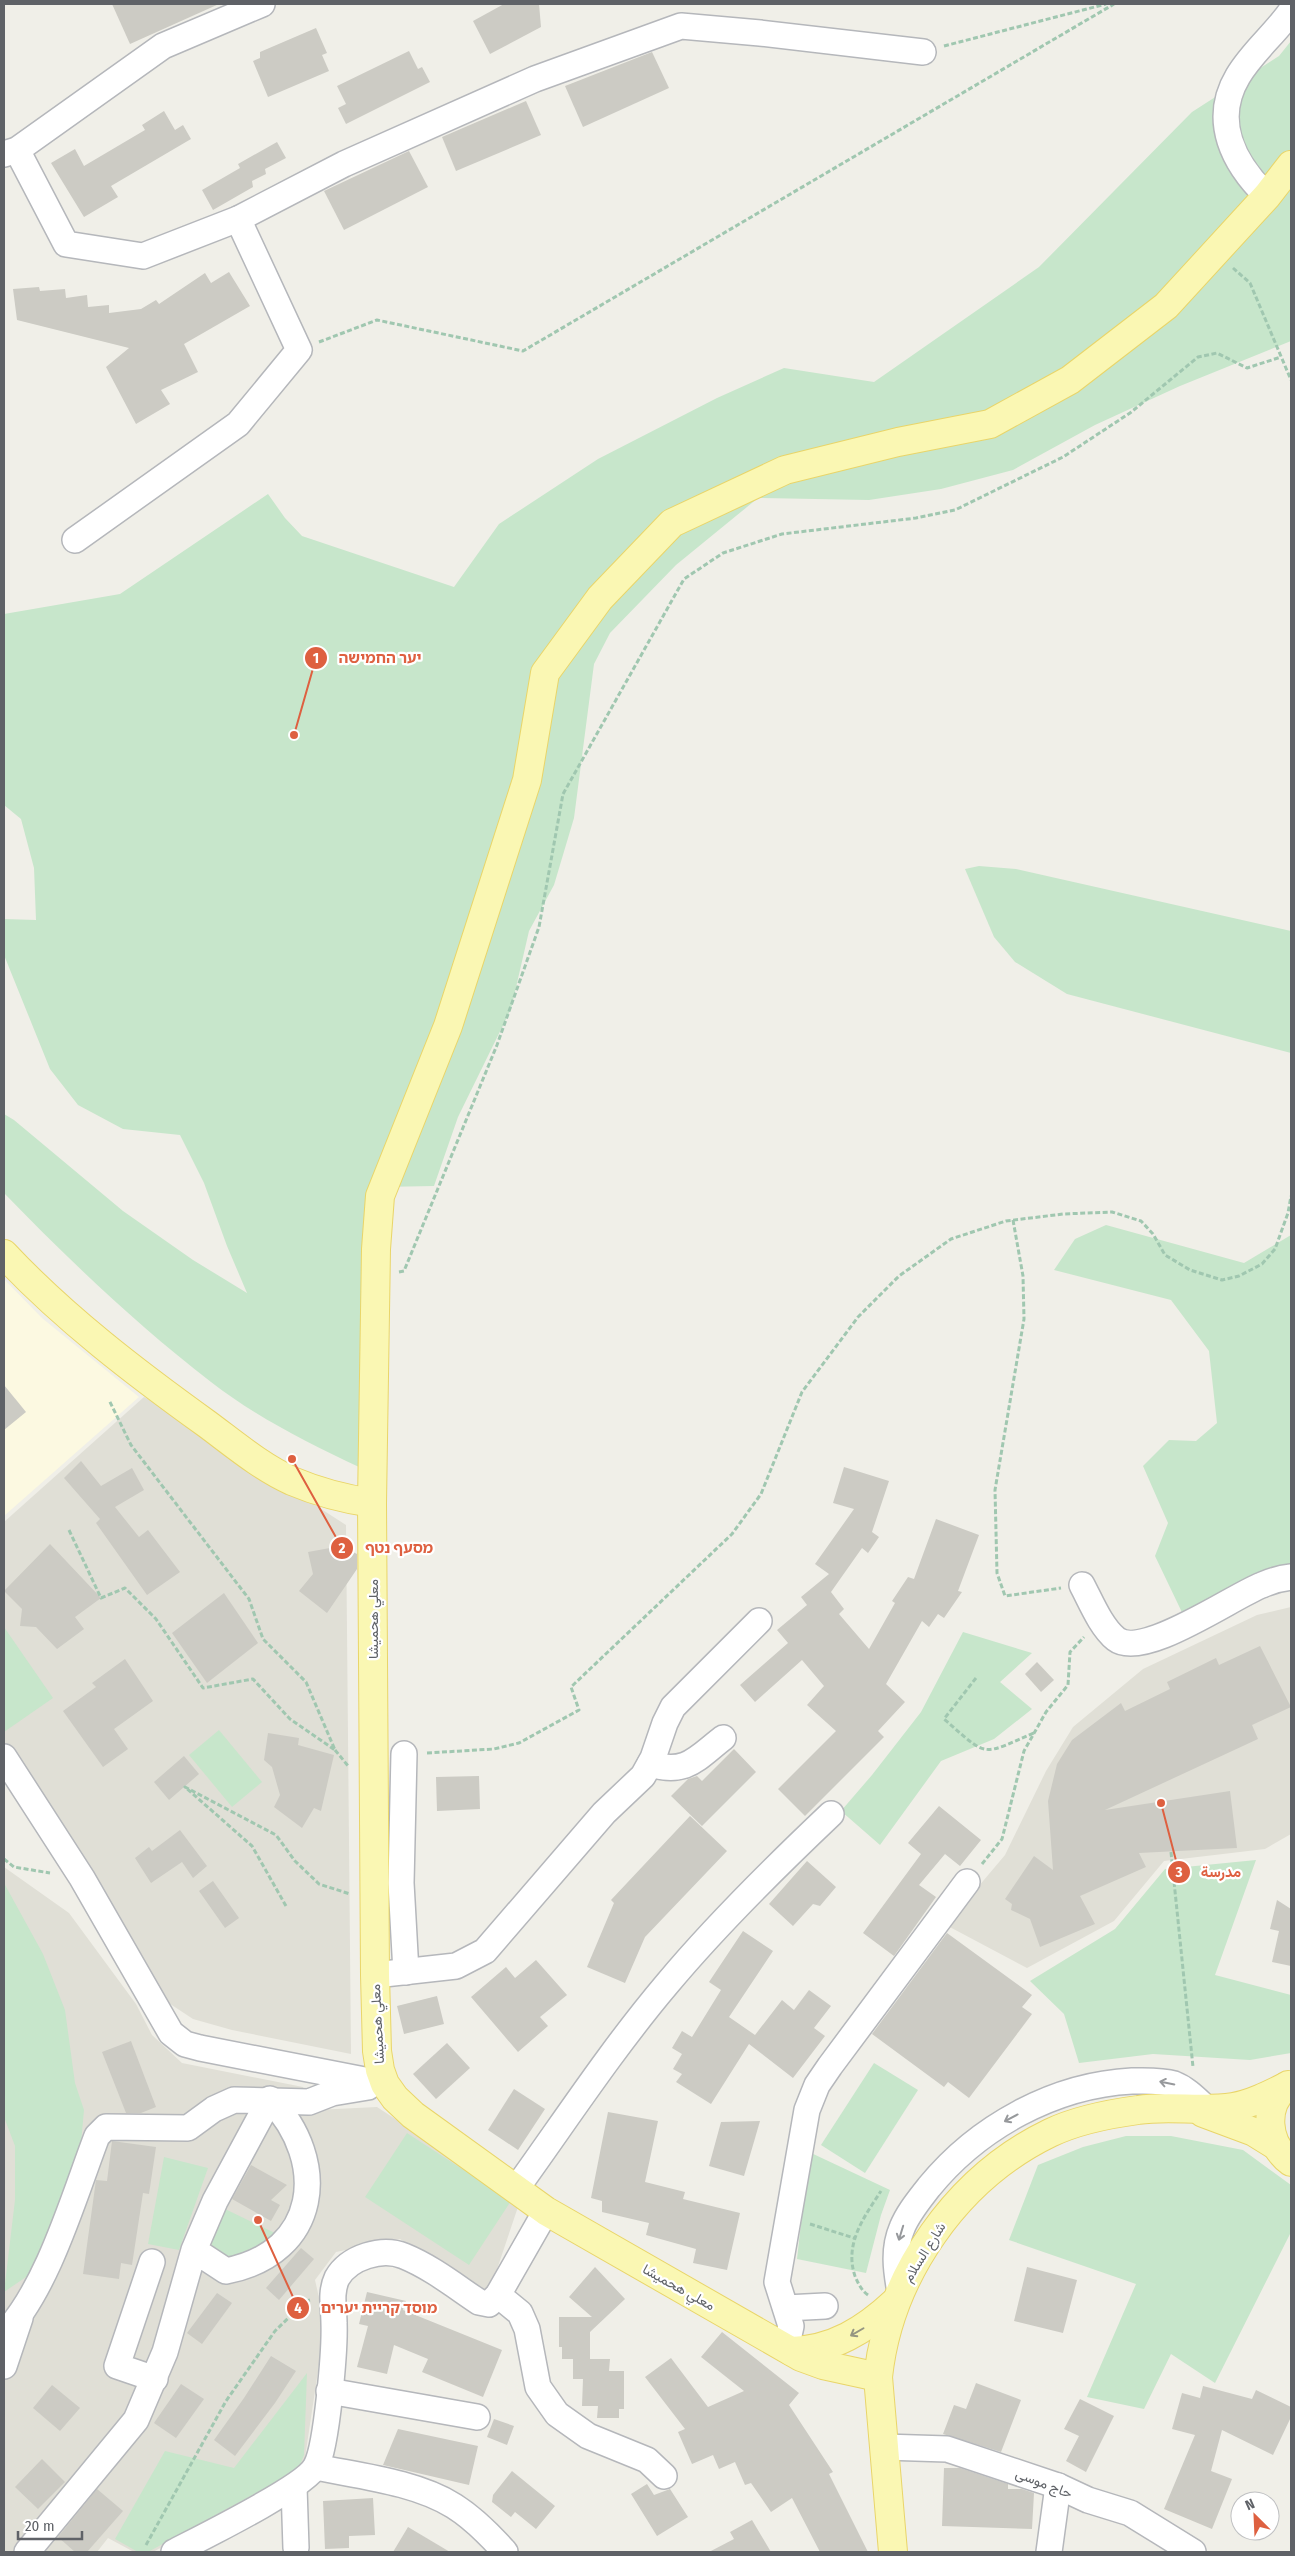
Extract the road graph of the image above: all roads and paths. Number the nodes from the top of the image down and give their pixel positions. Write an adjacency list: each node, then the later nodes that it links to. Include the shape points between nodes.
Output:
1 (262, 4): 6 (street, via 163,46)
2 (1106, 4): 5 (path)
3 (1114, 4): 11 (path, via 523,351 377,320)
4 (1291, 11): 8 (street, via 1237,77 1227,105 1227,130 1232,150 1251,181)
5 (923, 52): 9 (street, via 681,26 535,79 344,164)
6 (10, 152): 9 (street, via 66,244 143,256)
7 (1291, 164): 8 (main road, معلي هحميشا)
8 (1267, 196): 10 (main road, معلي هحميشا)
9 (238, 218): 11 (street)
10 (1216, 252): 12 (path, via 1250,284); 18 (main road, معلي هحميشا, via 1166,306 1070,380 990,424 898,442 785,470 672,523 600,598 545,673 527,780 448,1026 380,1196)
11 (299, 350): 14 (street, via 238,424)
12 (1281, 357): 13 (path); 18 (path, via 1247,368 1218,353 1198,357 1130,413 1063,457 955,510 916,518 782,534 723,553 684,579 563,794 539,926 497,1046 404,1271)
13 (1291, 380)
14 (75, 540)
15 (1291, 1196): 16 (path, via 1275,1249 1262,1264 1239,1276 1222,1280 1190,1270 1165,1255 1141,1221 1112,1212)
16 (1013, 1220): 23 (path, via 1023,1276 1024,1319 996,1490 997,1573 1005,1596); 29 (path, via 952,1239 899,1276 858,1317 802,1392 761,1494 732,1534 571,1687 580,1710 519,1743 494,1749)
17 (4, 1254): 20 (main road, via 55,1304 154,1385 262,1464 316,1490)
18 (375, 1281): 20 (main road, معلي هحميشا)
19 (109, 1400): 21 (path, via 131,1445 249,1599 263,1638 306,1682 335,1750 290,1719 253,1679 203,1688 156,1619 125,1588 101,1598)
20 (372, 1504): 37 (main road, معلي هحميشا)
21 (69, 1530)
22 (1291, 1577): 25 (street, via 1261,1585 1146,1642 1127,1645 1117,1640)
23 (1082, 1585): 25 (street)
24 (759, 1621): 31 (street, via 673,1706)
25 (1103, 1621): 27 (path, via 1070,1652 1068,1685)
26 (976, 1678): 27 (path, via 944,1719 979,1750 993,1750)
27 (1034, 1733): 36 (path, via 1024,1751 1002,1839)
28 (723, 1738): 31 (street, via 686,1767 663,1768)
29 (404, 1754): 39 (street, via 402,1883)
30 (4, 1757): 35 (street)
31 (650, 1764): 39 (street, via 643,1776 604,1813 485,1951 456,1966)
32 (830, 1814): 46 (street, via 766,1876 667,1984)
33 (1171, 1852): 44 (path)
34 (4, 1860): 35 (path, via 14,1867)
35 (82, 1878): 41 (street, via 171,2033 185,2044)
36 (967, 1882): 49 (street, via 818,2085 807,2110)
37 (375, 1902): 38 (path, via 319,1884 294,1861 276,1835 185,1787 252,1846); 40 (main road, معلي هحميشا)
38 (286, 1906)
39 (406, 1972): 40 (street)
40 (375, 1975): 41 (main road, معلي هحميشا, via 377,2050)
41 (385, 2084): 43 (street, via 332,2093 309,2102); 46 (main road, معلي هحميشا, via 413,2115)
42 (1288, 2085): 44 (main road, شارع السلام, via 1233,2107); 45 (main road, via 1275,2100 1270,2116 1270,2131)
43 (270, 2099): 51 (street, via 214,2201); 51 (street, via 286,2116 303,2151 309,2184 304,2210 290,2236 271,2255 244,2268 226,2271); 58 (street, via 234,2100 214,2109 188,2128 106,2127 97,2136 39,2283)
44 (1195, 2105): 45 (main road, شارع السلام, via 1201,2112 1254,2132); 55 (main road, شارع السلام, via 1146,2109 1082,2121 1051,2132 1020,2150 972,2188 942,2221)
45 (1283, 2154)
46 (516, 2189): 48 (main road, معلي هحميشا)
47 (881, 2191): 50 (path)
48 (546, 2211): 54 (street); 60 (main road, معلي هحميشا)
49 (788, 2216): 50 (path); 57 (street, via 777,2282)
50 (854, 2238): 55 (path, via 851,2264 863,2292)
51 (194, 2250): 63 (street)
52 (152, 2262): 63 (street, via 117,2366)
53 (333, 2294): 54 (street, via 337,2278 347,2266 360,2258 380,2253 402,2255 479,2302 489,2304); 64 (street); 71 (path, via 306,2301 275,2331 226,2401)
54 (498, 2294): 68 (street, via 520,2313 527,2329 538,2388 557,2414 588,2436 647,2460)
55 (894, 2301): 60 (main road, one-way to 60, via 868,2326 846,2339 810,2350); 62 (main road, شارع السلام, via 881,2348)
56 (825, 2306): 57 (street)
57 (786, 2308): 60 (street, via 791,2334)
58 (21, 2316): 59 (street); 61 (street)
59 (4, 2334)
60 (788, 2350): 62 (main road, معلي هحميشا, via 823,2365)
61 (4, 2366)
62 (878, 2377): 66 (main road, شارع السلام)
63 (155, 2379): 73 (street, via 136,2420)
64 (329, 2391): 65 (street); 67 (street)
65 (477, 2417)
66 (884, 2447): 69 (street, حاج موسى, via 947,2449); 76 (main road, شارع السلام)
67 (316, 2467): 70 (street); 75 (street, via 420,2491 445,2502 488,2532)
68 (664, 2476)
69 (1058, 2486): 77 (street); 78 (street, حاج موسى, via 1088,2500 1130,2513)
70 (294, 2487): 72 (street); 74 (street)
71 (146, 2545)
72 (296, 2548)
73 (27, 2552)
74 (174, 2552)
75 (505, 2552)
76 (893, 2552)
77 (1049, 2552)
78 (1193, 2552)

